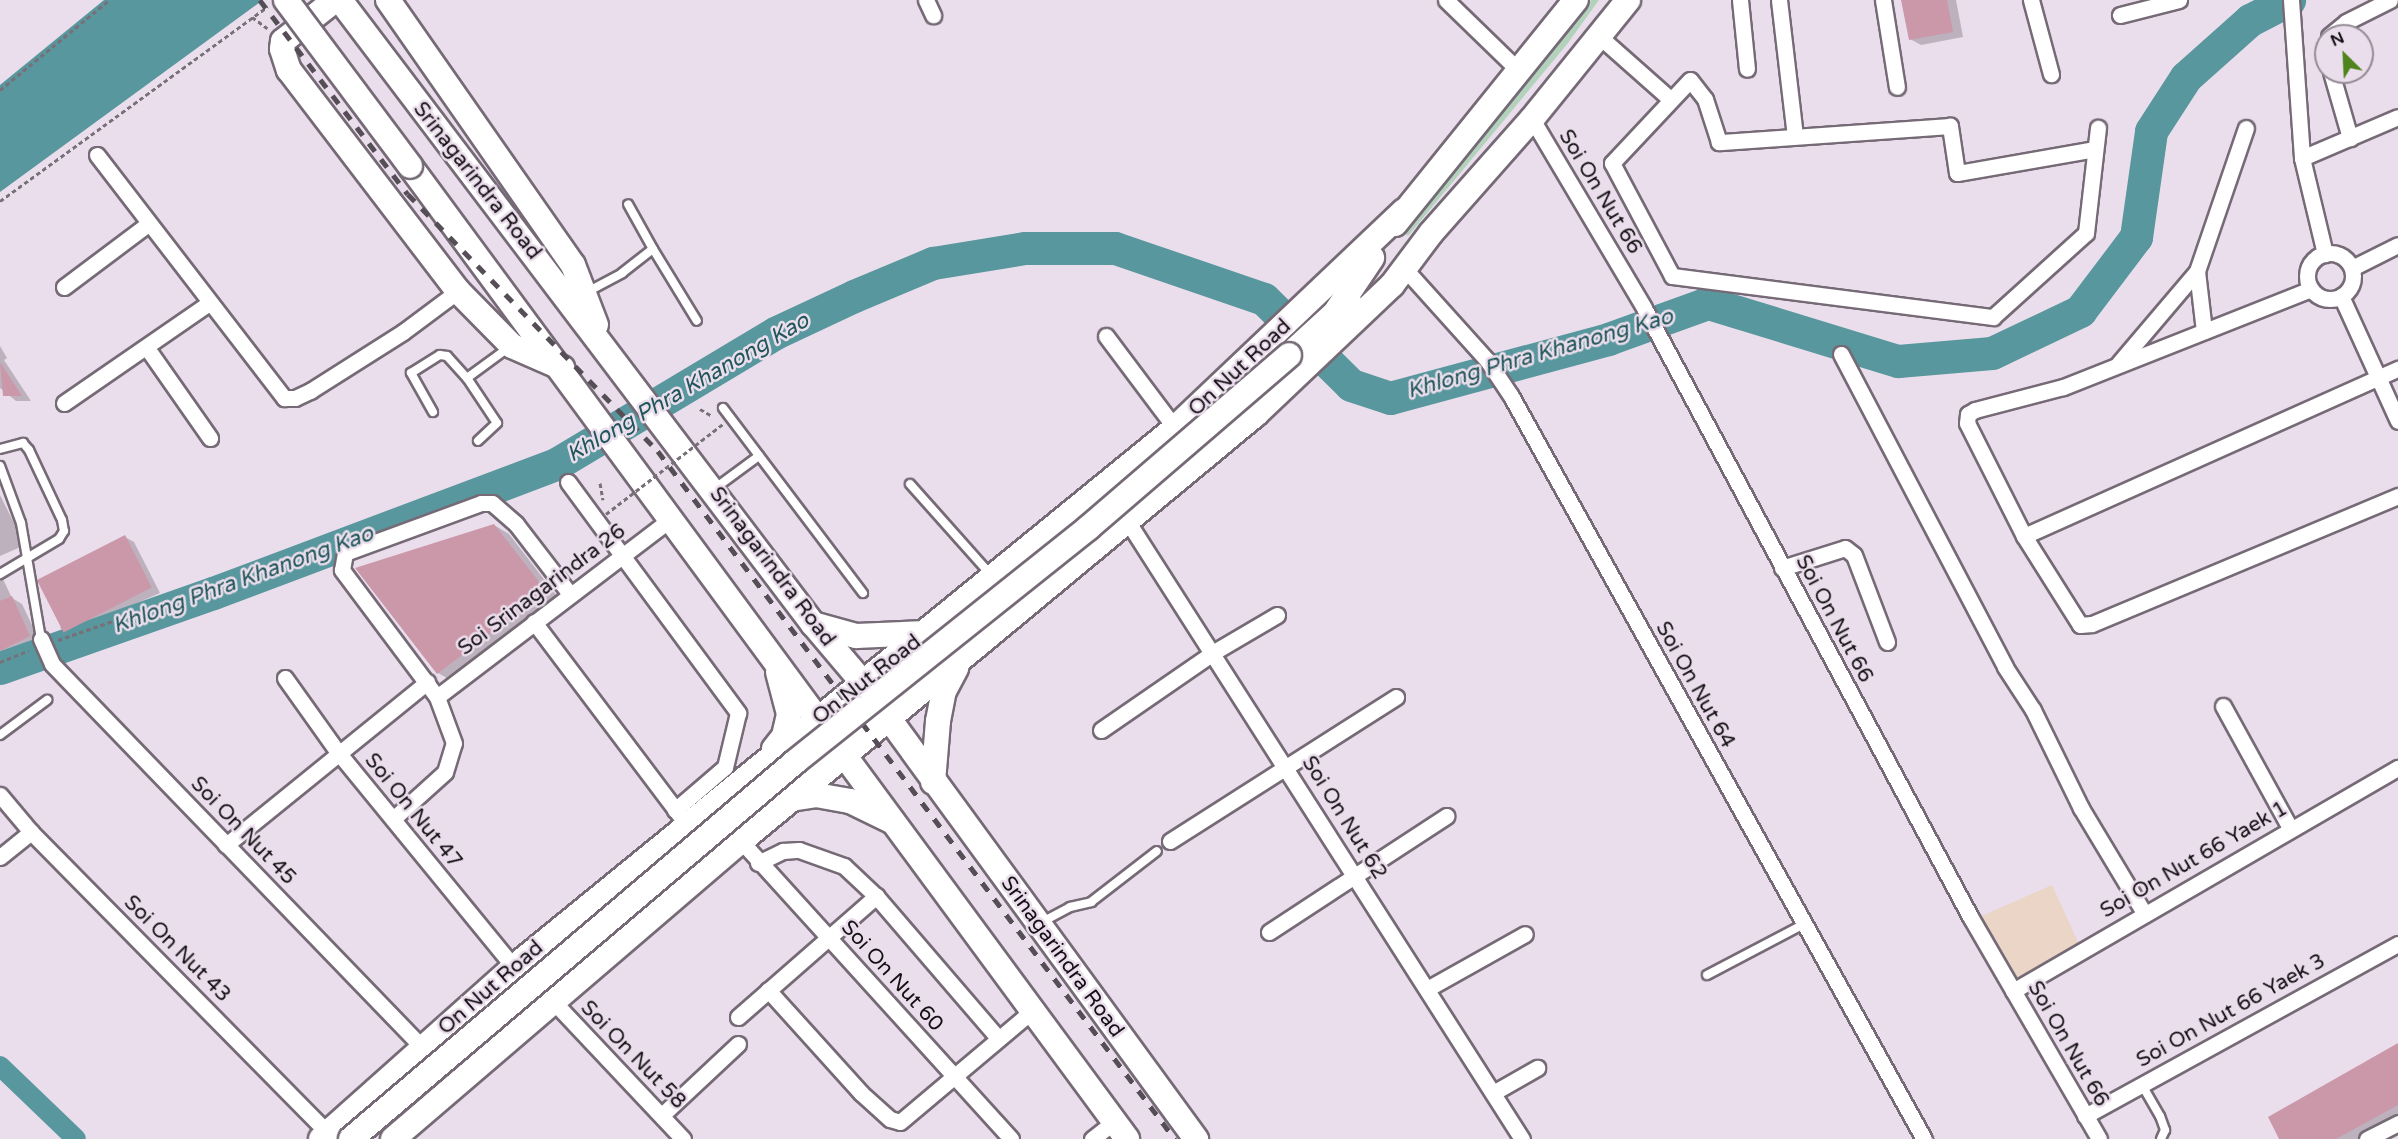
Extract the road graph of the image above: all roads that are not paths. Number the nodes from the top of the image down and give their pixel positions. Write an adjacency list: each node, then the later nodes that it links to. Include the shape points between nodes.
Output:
1 (286, 0): 60 (main road, Srinagarindra Road, bridge)
2 (335, 0): 47 (main road, via 284,41 285,60)
3 (340, 0): 55 (main road, Srinagarindra Road)
4 (388, 0): 48 (main road, via 573,265)
5 (926, 0): 16 (street)
6 (1446, 0): 21 (street)
7 (1576, 0): 21 (main road, On Nut Road)
8 (1628, 0): 19 (main road, On Nut Road)
9 (1740, 0): 20 (street)
10 (1779, 0): 30 (street)
11 (1883, 0): 24 (street)
12 (2031, 0): 22 (street)
13 (2179, 0): 17 (street)
14 (2291, 0): 34 (street)
15 (2390, 0): 18 (street)
16 (933, 15)
17 (2120, 15)
18 (2344, 24)
19 (1599, 36): 25 (street); 27 (main road, On Nut Road)
20 (1747, 69)
21 (1518, 70): 36 (main road, On Nut Road)
22 (2051, 74)
23 (2334, 84): 31 (street)
24 (1897, 87)
25 (1671, 100): 30 (street, via 1690,80 1705,99 1719,142); 32 (street, via 1612,163 1672,276 1993,317 2086,233)
26 (2398, 117): 31 (street)
27 (1532, 119): 38 (main road, On Nut Road); 83 (street, Soi On Nut 66, via 1644,308)
28 (2098, 128): 32 (street)
29 (2246, 128): 44 (street)
30 (1795, 136): 32 (street, via 1950,126 1957,173)
31 (2350, 138): 34 (street)
32 (2095, 148)
33 (97, 155): 37 (street)
34 (2302, 158): 41 (street)
35 (628, 204): 40 (lane)
36 (1404, 211): 51 (main road, On Nut Road); 68 (main road, On Nut Road)
37 (148, 224): 45 (street); 50 (street)
38 (1431, 233): 43 (main road, On Nut Road); 51 (main road, On Nut Road)
39 (2398, 245): 42 (street)
40 (653, 249): 48 (lane, via 622,273); 52 (lane)
41 (2325, 254): 42 (street, via 2345,259); 46 (street, via 2309,268)
42 (2352, 268): 49 (street, via 2349,289)
43 (1406, 269): 79 (main road, On Nut Road, via 1256,414); 134 (street, Soi On Nut 64, via 1486,360 1511,396)
44 (2197, 271): 53 (street); 59 (street)
45 (64, 287)
46 (2311, 289): 49 (street, via 2330,299); 53 (street)
47 (458, 291): 50 (street, via 403,332 295,399 279,394); 56 (main road)
48 (586, 292): 55 (main road)
49 (2341, 296): 63 (street)
50 (209, 303): 57 (street)
51 (1337, 310): 159 (main road, On Nut Road, bridge, via 1200,434 795,762)
52 (697, 321)
53 (2204, 331): 59 (street)
54 (1106, 336): 68 (street)
55 (601, 342): 76 (main road, Srinagarindra Road)
56 (512, 346): 60 (main road); 62 (lane)
57 (147, 348): 64 (street); 69 (street)
58 (1841, 354): 132 (street, via 2005,667 2033,710 2081,808)
59 (2117, 365): 80 (street, via 2063,387 1968,414 1967,423)
60 (562, 368): 78 (main road, Srinagarindra Road)
61 (2398, 369): 63 (street)
62 (467, 378): 66 (lane, via 447,356 440,355 411,373); 70 (lane, via 497,423)
63 (2377, 378): 67 (street); 80 (street)
64 (64, 403)
65 (723, 408): 72 (lane)
66 (433, 412)
67 (2398, 421)
68 (1175, 428): 85 (main road, On Nut Road)
69 (210, 438)
70 (477, 441)
71 (0, 449): 82 (lane, via 23,443 62,520 60,539)
72 (759, 456): 76 (lane); 86 (lane)
73 (0, 466): 82 (lane, via 21,523)
74 (568, 482): 81 (street)
75 (910, 484): 85 (lane)
76 (713, 490): 91 (main road, Srinagarindra Road)
77 (2398, 496): 80 (street, via 2092,624 2080,625 2072,615)
78 (672, 518): 81 (street, Soi Srinagarindra 26); 96 (main road, Srinagarindra Road)
79 (1128, 522): 89 (main road, On Nut Road); 95 (street, Soi On Nut 62)
80 (2024, 536)
81 (622, 555): 87 (street, Soi Srinagarindra 26); 119 (street, via 738,713 725,766)
82 (28, 559): 84 (lane); 94 (lane)
83 (1782, 568): 93 (street, via 1845,548 1854,555); 143 (street, Soi On Nut 66)
84 (0, 574)
85 (988, 583): 89 (main road, via 978,605 981,617 993,623); 92 (main road, On Nut Road)
86 (863, 593)
87 (570, 594): 90 (street, Soi Srinagarindra 26); 99 (street, via 516,525 492,503 354,547 345,553 342,570)
88 (1277, 615): 95 (street)
89 (1009, 620): 97 (main road, On Nut Road)
90 (534, 622): 101 (street, Soi Srinagarindra 26); 119 (street)
91 (813, 624): 92 (main road, via 856,636); 100 (main road, Srinagarindra Road)
92 (926, 633): 100 (main road, On Nut Road)
93 (1887, 642)
94 (44, 650): 126 (street, Soi On Nut 45)
95 (1214, 652): 107 (street); 112 (street, Soi On Nut 62)
96 (771, 653): 105 (main road, Srinagarindra Road); 111 (main road, via 789,714 784,736)
97 (958, 663): 106 (main road, On Nut Road); 114 (main road, via 944,692)
98 (285, 678): 109 (street, Soi On Nut 47)
99 (427, 682): 101 (street); 109 (street)
100 (862, 683): 105 (main road, On Nut Road); 106 (main road, Srinagarindra Road)
101 (437, 697): 120 (street, via 453,743 445,772)
102 (1396, 697): 112 (street)
103 (47, 700): 108 (lane)
104 (2223, 705): 122 (street)
105 (819, 718): 110 (main road, Srinagarindra Road); 111 (main road, On Nut Road)
106 (888, 718): 110 (main road, On Nut Road); 114 (main road, Srinagarindra Road)
107 (1101, 730)
108 (0, 735)
109 (337, 752): 120 (street, Soi On Nut 47); 126 (street)
110 (846, 754): 116 (main road, On Nut Road); 121 (main road, Srinagarindra Road)
111 (764, 762): 117 (main road, On Nut Road)
112 (1285, 765): 125 (street); 130 (street, Soi On Nut 62)
113 (2398, 768): 122 (street, Soi On Nut 66 Yaek 1)
114 (933, 782): 133 (main road, Srinagarindra Road)
115 (0, 795): 123 (street, Soi On Nut 43)
116 (791, 799): 121 (main road, via 816,795 850,801); 124 (main road, On Nut Road)
117 (708, 807): 119 (main road, On Nut Road); 124 (main road, via 740,818)
118 (1446, 816): 130 (street)
119 (681, 817): 139 (main road, On Nut Road)
120 (393, 819): 139 (street, Soi On Nut 47)
121 (895, 823): 145 (main road, Srinagarindra Road)
122 (2290, 828): 132 (street, Soi On Nut 66 Yaek 1)
123 (31, 832): 128 (street); 158 (street, Soi On Nut 43)
124 (741, 841): 129 (street, Soi On Nut 60); 144 (main road, On Nut Road)
125 (1170, 841)
126 (226, 845): 149 (street, Soi On Nut 45)
127 (1157, 851): 133 (lane, via 1091,902 1070,907)
128 (0, 857)
129 (758, 863): 131 (street, via 783,851 817,855 844,866); 137 (street, Soi On Nut 60)
130 (1355, 876): 135 (street); 141 (street, Soi On Nut 62)
131 (876, 896): 137 (street); 147 (street)
132 (2144, 913): 143 (street, Soi On Nut 66 Yaek 1)
133 (1038, 924): 164 (main road, Srinagarindra Road)
134 (1804, 924): 140 (lane); 166 (street, Soi On Nut 64)
135 (1269, 932)
136 (1525, 934): 141 (street)
137 (827, 936): 142 (street); 151 (street, Soi On Nut 60)
138 (2398, 944): 152 (street, Soi On Nut 66 Yaek 3)
139 (514, 967): 149 (main road, On Nut Road)
140 (1707, 975)
141 (1427, 989): 153 (street, Soi On Nut 62)
142 (768, 990): 146 (street); 151 (street, via 861,1093 890,1119 906,1119)
143 (2013, 991): 155 (street, Soi On Nut 66)
144 (552, 1000): 154 (street, Soi On Nut 58); 160 (main road, On Nut Road)
145 (1033, 1010): 147 (street); 157 (main road, Srinagarindra Road)
146 (738, 1017)
147 (998, 1038): 151 (street)
148 (738, 1044): 154 (street)
149 (422, 1047): 158 (main road, On Nut Road)
150 (1537, 1068): 153 (street)
151 (955, 1077): 162 (street, Soi On Nut 60)
152 (2142, 1085): 155 (street, Soi On Nut 66 Yaek 3); 168 (lane, via 2165,1130)
153 (1493, 1093): 165 (street, Soi On Nut 62)
154 (662, 1115): 161 (street, Soi On Nut 58)
155 (2085, 1116): 167 (street, Soi On Nut 66)
156 (2395, 1129): 169 (street)
157 (1121, 1130): 163 (street)
158 (324, 1135)
159 (351, 1139)
160 (393, 1139)
161 (683, 1139)
162 (1011, 1139)
163 (1092, 1139)
164 (1196, 1139)
165 (1522, 1139)
166 (1924, 1139)
167 (2099, 1139)
168 (2161, 1139)
169 (2367, 1139)

